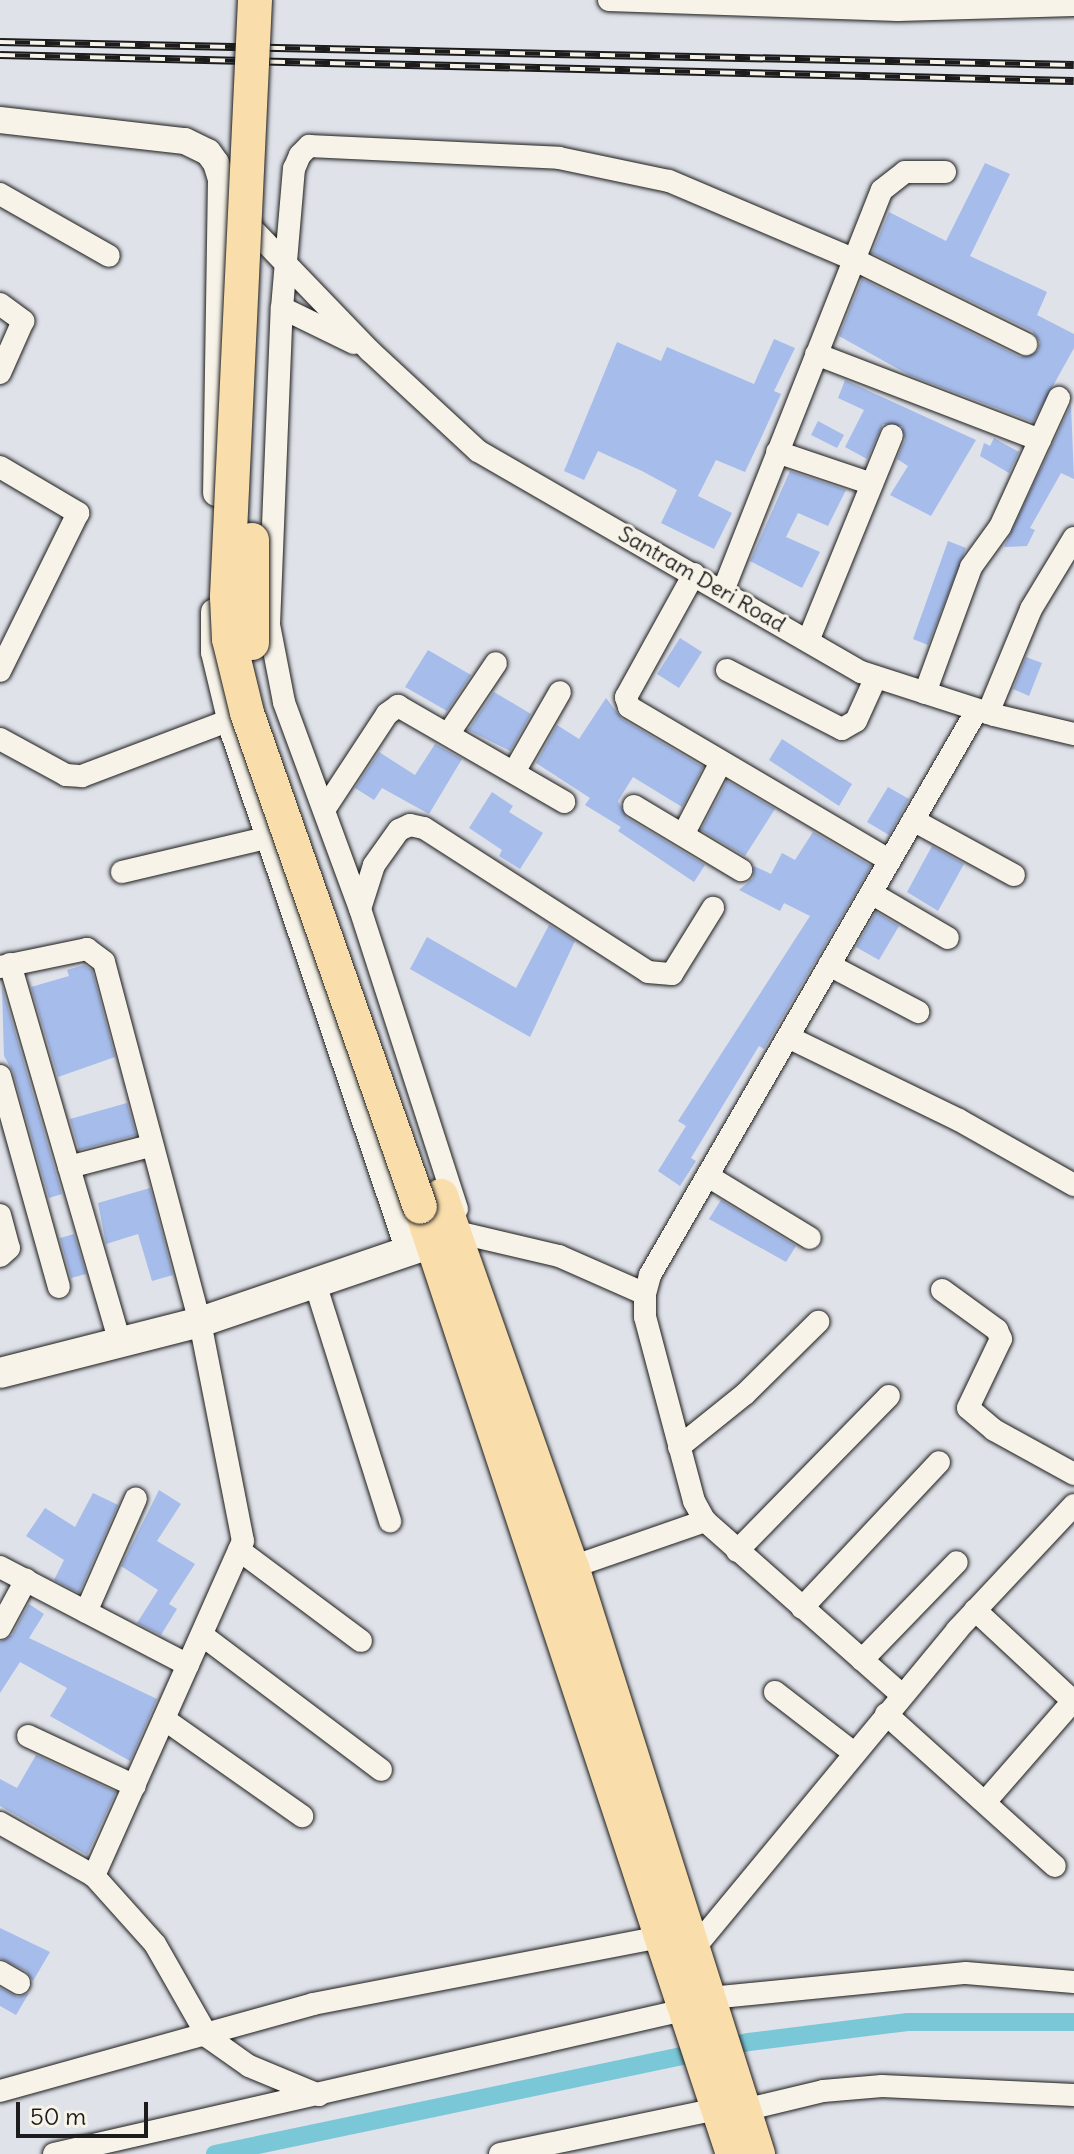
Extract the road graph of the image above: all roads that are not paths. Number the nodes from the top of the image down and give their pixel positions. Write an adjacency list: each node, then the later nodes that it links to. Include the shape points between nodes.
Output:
1 (255, 0): 64 (main road, bridge, via 227,581 229,639 247,713)
2 (274, 0): 64 (main road, bridge, via 251,633 263,705)
3 (609, 0): 4 (street, via 898,10)
4 (1074, 5)
5 (0, 120): 8 (street, via 185,141 208,152 216,163)
6 (945, 172): 10 (street, via 905,172 891,179 871,210)
7 (0, 194): 9 (street)
8 (220, 195): 11 (street, Santram Deri Road); 35 (street, via 214,652)
9 (109, 256)
10 (853, 259): 11 (street, via 669,181 559,158 309,146 294,169); 14 (street); 16 (street)
11 (288, 266): 13 (street); 15 (street, Santram Deri Road)
12 (0, 304): 17 (street, via 23,321)
13 (282, 308): 15 (street, Santram Deri Road); 43 (street, via 269,625 284,702)
14 (1026, 344)
15 (370, 351): 25 (street, Santram Deri Road, via 478,451)
16 (816, 354): 20 (street); 21 (street)
17 (0, 373)
18 (1059, 398): 20 (street)
19 (892, 435): 23 (street)
20 (1040, 440): 33 (street, via 1000,527 971,567)
21 (777, 452): 23 (street); 26 (street)
22 (0, 467): 30 (street, via 78,513)
23 (872, 484): 27 (street)
24 (1074, 538): 34 (street, via 1031,609)
25 (694, 574): 26 (street, Santram Deri Road); 39 (street, via 626,697 638,716)
26 (723, 591): 27 (street, Santram Deri Road)
27 (808, 641): 31 (street, Santram Deri Road)
28 (496, 663): 36 (street)
29 (727, 670): 31 (street, via 842,729 856,721)
30 (0, 671)
31 (876, 677): 33 (street, Santram Deri Road)
32 (560, 692): 40 (street)
33 (925, 693): 34 (street, Santram Deri Road)
34 (983, 712): 37 (street, Santram Deri Road); 44 (street)
35 (230, 720): 38 (street, via 82,776 66,775); 46 (street)
36 (449, 733): 40 (street); 43 (street, via 398,706 387,714)
37 (1074, 734)
38 (0, 739)
39 (720, 764): 45 (street); 47 (street)
40 (514, 772): 41 (street)
41 (564, 802)
42 (634, 806): 45 (street)
43 (324, 810): 53 (street)
44 (913, 820): 47 (street); 50 (street)
45 (683, 835): 48 (street)
46 (270, 837): 49 (street); 67 (street)
47 (890, 861): 51 (street)
48 (741, 870)
49 (122, 872)
50 (1014, 875)
51 (871, 893): 54 (street); 55 (street)
52 (713, 908): 53 (street, via 672,974 648,972 410,825 399,830 374,865)
53 (360, 909): 67 (street)
54 (948, 938)
55 (829, 965): 57 (street); 58 (street)
56 (5, 966): 60 (street, via 87,949 99,954); 61 (street)
57 (918, 1012)
58 (788, 1037): 62 (street); 63 (street, via 959,1120)
59 (0, 1076): 70 (street)
60 (150, 1146): 61 (street); 73 (street)
61 (69, 1167): 75 (street)
62 (708, 1176): 66 (street); 72 (street, via 650,1275)
63 (1074, 1185)
64 (430, 1201): 67 (main road)
65 (0, 1215): 68 (street, via 9,1248)
66 (810, 1238)
67 (440, 1241): 69 (main road); 72 (street, via 559,1256); 89 (main road); 113 (main road)
68 (0, 1256)
69 (315, 1283): 73 (main road); 83 (street)
70 (59, 1287)
71 (942, 1290): 80 (street, via 997,1330 1001,1339 968,1408 994,1430)
72 (645, 1294): 78 (street, via 645,1317)
73 (200, 1322): 75 (main road); 85 (street, via 243,1541)
74 (818, 1322): 78 (street, via 745,1394)
75 (120, 1342): 76 (main road)
76 (0, 1372)
77 (889, 1396): 86 (street)
78 (679, 1447): 84 (street)
79 (939, 1462): 91 (street)
80 (1074, 1474)
81 (136, 1498): 93 (street)
82 (1070, 1515): 92 (street)
83 (390, 1521)
84 (705, 1521): 86 (street); 89 (street)
85 (239, 1550): 95 (street); 96 (street)
86 (737, 1551): 91 (street)
87 (957, 1562): 97 (street)
88 (0, 1567): 90 (street)
89 (572, 1567): 114 (main road)
90 (26, 1580): 93 (street); 94 (street)
91 (802, 1608): 97 (street)
92 (975, 1610): 100 (street); 101 (street)
93 (86, 1612): 98 (street)
94 (0, 1628)
95 (202, 1635): 98 (street); 106 (street)
96 (361, 1641)
97 (862, 1660): 100 (street)
98 (188, 1665): 103 (street)
99 (775, 1692): 105 (street)
100 (902, 1695): 102 (street)
101 (1074, 1702): 108 (street)
102 (886, 1714): 105 (street); 108 (street)
103 (164, 1719): 107 (street); 109 (street)
104 (28, 1736): 107 (street)
105 (854, 1753): 114 (street)
106 (381, 1770)
107 (135, 1786): 112 (street)
108 (985, 1802): 111 (street)
109 (302, 1816)
110 (0, 1823): 112 (street)
111 (1055, 1866)
112 (94, 1876): 117 (street, via 155,1944)
113 (661, 1937): 114 (street); 116 (main road); 117 (street, via 313,2004)
114 (696, 1946): 116 (main road)
115 (1074, 1982): 116 (street, via 966,1973)
116 (703, 2018): 119 (street); 121 (main road)
117 (208, 2037): 118 (street); 119 (street, via 249,2066)
118 (0, 2091)
119 (319, 2095): 122 (street)
120 (1074, 2095): 121 (street, via 882,2086)
121 (729, 2103): 123 (street); 124 (main road); 125 (main road)
122 (54, 2154)
123 (500, 2154)
124 (733, 2154)
125 (758, 2154)

